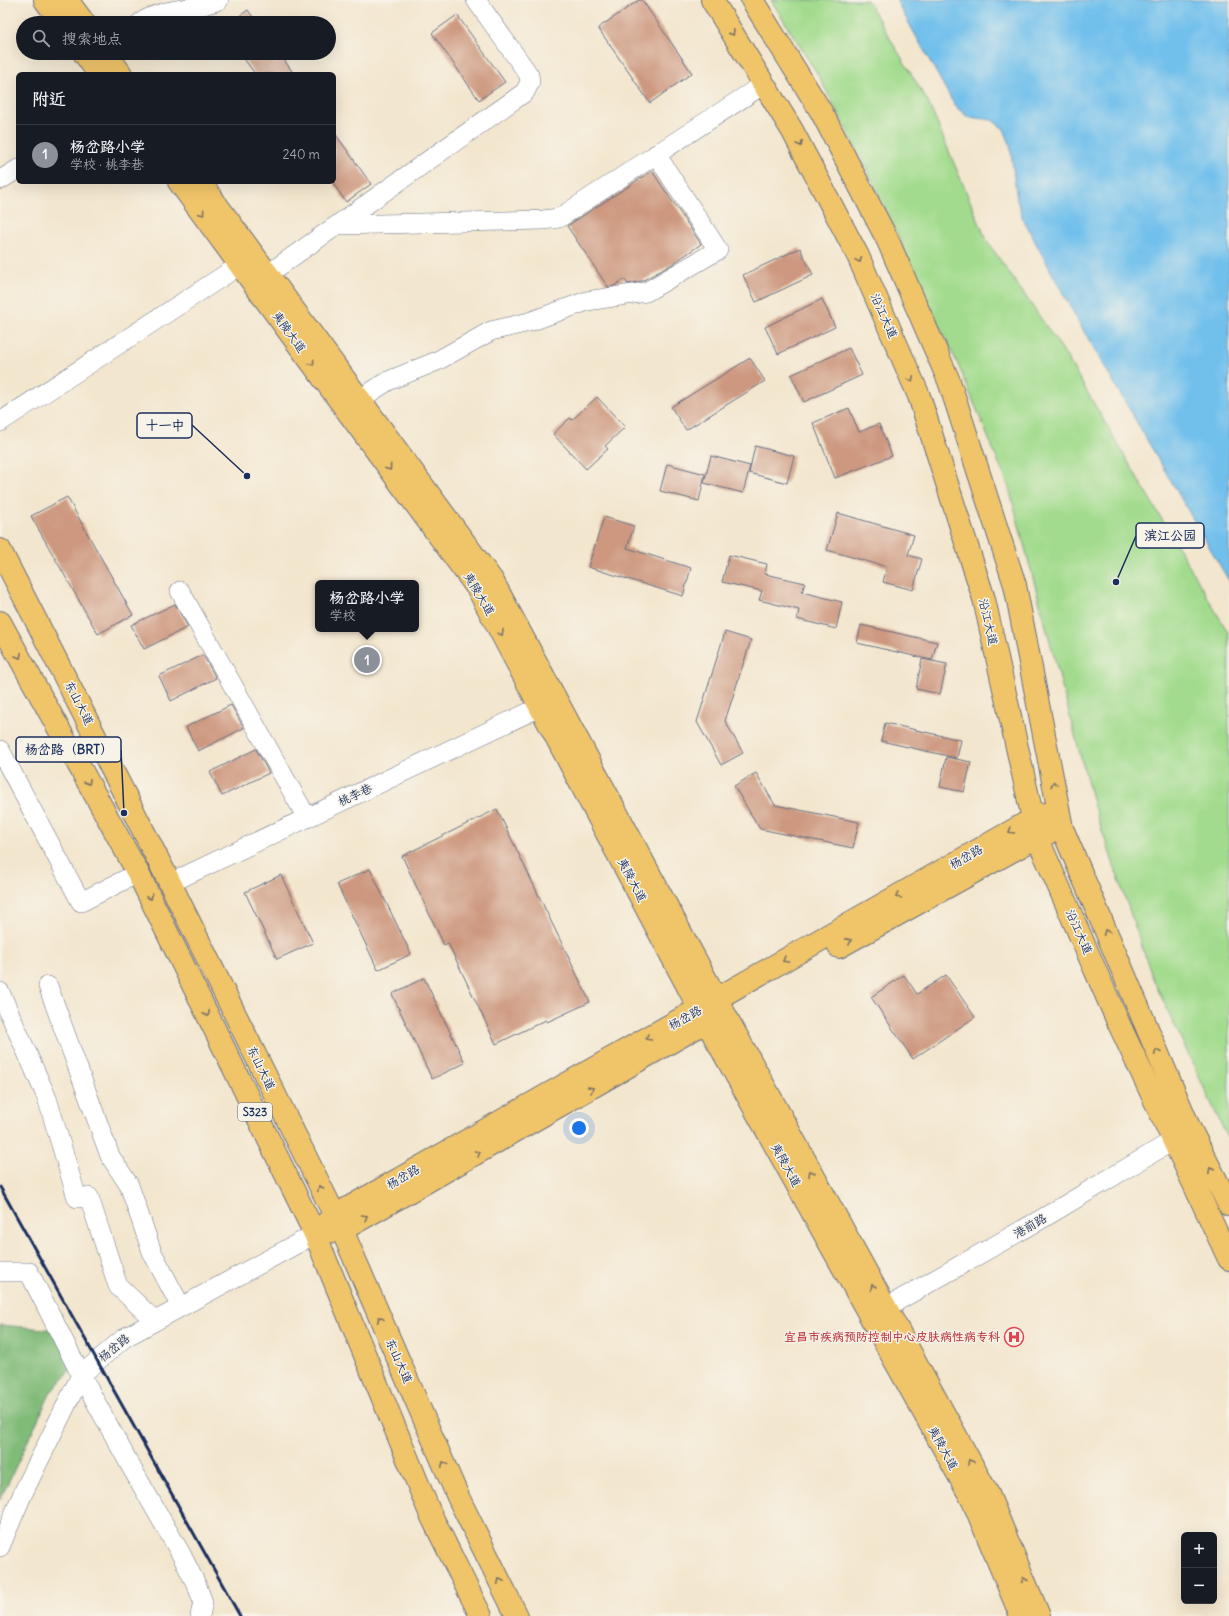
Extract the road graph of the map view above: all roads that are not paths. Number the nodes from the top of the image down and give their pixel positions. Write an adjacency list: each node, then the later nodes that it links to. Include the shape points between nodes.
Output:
1 (45, 0): 7 (main road)
2 (67, 0): 8 (main road)
3 (219, 0): 9 (street)
4 (476, 0): 20 (street, via 529,74 530,82 525,92)
5 (712, 0): 14 (main road, 沿江大道, one-way to 14)
6 (752, 0): 31 (main road, 沿江大道, one-way to 6, via 1015,585 949,382 888,241 826,120)
7 (57, 16)
8 (79, 16)
9 (155, 16)
10 (89, 60): 12 (main road)
11 (111, 60): 13 (main road)
12 (98, 72)
13 (120, 72)
14 (764, 84): 15 (street); 32 (main road, 沿江大道, one-way to 32, via 792,130 858,256 919,396 984,599)
15 (656, 154): 20 (street, via 559,218); 23 (street, via 718,250 646,292 586,302 529,322 491,331 437,362 388,381)
16 (16, 170): 17 (street)
17 (0, 180)
18 (180, 184): 21 (main road, 夷陵大道, one-way to 21)
19 (201, 184): 22 (main road, 夷陵大道)
20 (338, 225): 22 (street)
21 (240, 265): 24 (street); 28 (main road, 夷陵大道, one-way to 28, via 478,589)
22 (268, 274): 23 (main road, 夷陵大道)
23 (360, 399): 37 (main road, 夷陵大道, via 492,580)
24 (0, 422)
25 (0, 550): 34 (main road, 东山大道)
26 (180, 591): 30 (street)
27 (0, 622): 33 (main road, 东山大道 / S323, one-way to 33)
28 (540, 707): 30 (street, 桃李巷); 37 (main road, 夷陵大道)
29 (0, 750): 33 (street, via 81,902)
30 (307, 818): 34 (street, 桃李巷)
31 (1060, 819): 32 (main road, 杨岔路); 39 (main road, 沿江大道, one-way to 31, via 1190,1129)
32 (1035, 828): 37 (main road, 杨岔路); 38 (main road, 沿江大道, via 1118,1022)
33 (138, 873): 41 (main road, 东山大道 / S323, one-way to 41)
34 (170, 883): 40 (main road, 东山大道, one-way to 34)
35 (48, 986): 44 (street, via 110,1156 129,1185 152,1252)
36 (0, 992): 46 (street, via 47,1098 77,1198 89,1197 118,1286)
37 (712, 1011): 40 (main road, 杨岔路); 45 (main road, 夷陵大道, one-way to 37); 49 (main road, 夷陵大道, via 973,1501)
38 (1174, 1140): 42 (main road, 沿江大道); 45 (street, 港前路)
39 (1229, 1204)
40 (338, 1223): 41 (main road, 杨岔路); 52 (main road, 东山大道, one-way to 40, via 459,1499)
41 (315, 1234): 44 (street, 杨岔路); 51 (main road, 东山大道 / S323, via 430,1512)
42 (1229, 1259)
43 (0, 1272): 47 (street, via 29,1272)
44 (181, 1307): 46 (street, 杨岔路)
45 (885, 1308): 49 (main road, 夷陵大道, one-way to 45, via 988,1494)
46 (155, 1321): 47 (street, 杨岔路, via 124,1338)
47 (81, 1375): 48 (street, 杨岔路, via 23,1493); 50 (street, via 197,1586 203,1602)
48 (0, 1547)
49 (1022, 1615)
50 (200, 1616)
51 (481, 1616)
52 (517, 1616)

